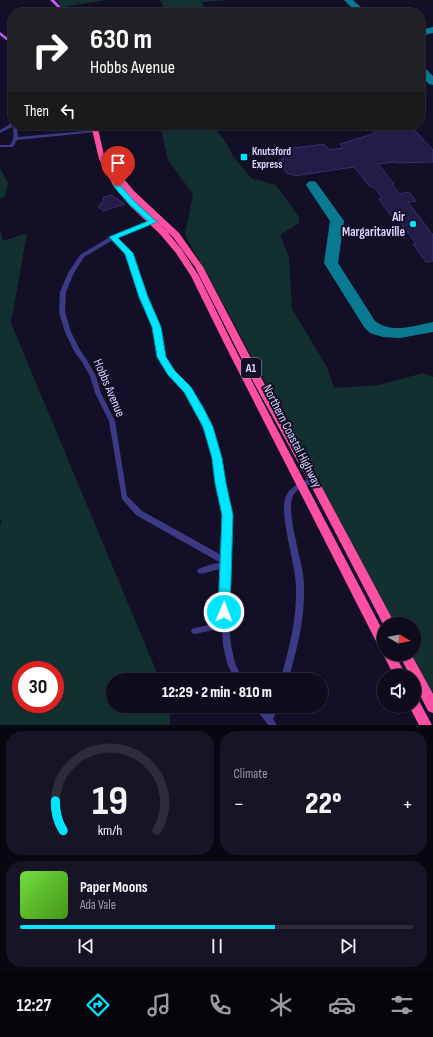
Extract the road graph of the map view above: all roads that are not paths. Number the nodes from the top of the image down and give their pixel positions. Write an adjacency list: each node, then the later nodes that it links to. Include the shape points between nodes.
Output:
1 (52, 0): 2 (main road)
2 (60, 8)
3 (0, 33): 4 (main road)
4 (8, 40)
5 (16, 130): 9 (street)
6 (77, 130): 9 (street)
7 (98, 130): 11 (highway, Northern Coastal Highway / A1, via 102,159 118,187)
8 (101, 130): 13 (highway, Northern Coastal Highway / A1, via 107,154 118,177 131,193 176,235 199,267)
9 (15, 139): 10 (street, via 11,146)
10 (0, 146)
11 (153, 222): 12 (street, Hobbs Avenue); 14 (highway, Northern Coastal Highway / A1, via 179,252 195,276)
12 (113, 237): 15 (street, via 129,253 156,327 161,357 171,373 188,390 208,427 228,515); 15 (street, Hobbs Avenue, via 82,256 63,292 62,312 68,332 93,376 98,393 112,421 124,497 139,513)
13 (313, 480): 14 (street); 17 (highway, Northern Coastal Highway / A1)
14 (301, 485): 20 (highway, Northern Coastal Highway / A1); 23 (street, via 291,492 288,499 301,598 298,624)
15 (226, 564): 16 (street); 18 (street)
16 (201, 570)
17 (385, 617)
18 (225, 624): 19 (street); 22 (street, via 227,645)
19 (195, 631)
20 (377, 632)
21 (409, 661): 24 (highway)
22 (236, 673)
23 (286, 673)
24 (433, 707)
25 (264, 713): 27 (street)
26 (419, 713): 28 (highway)
27 (271, 721)
28 (426, 725)

